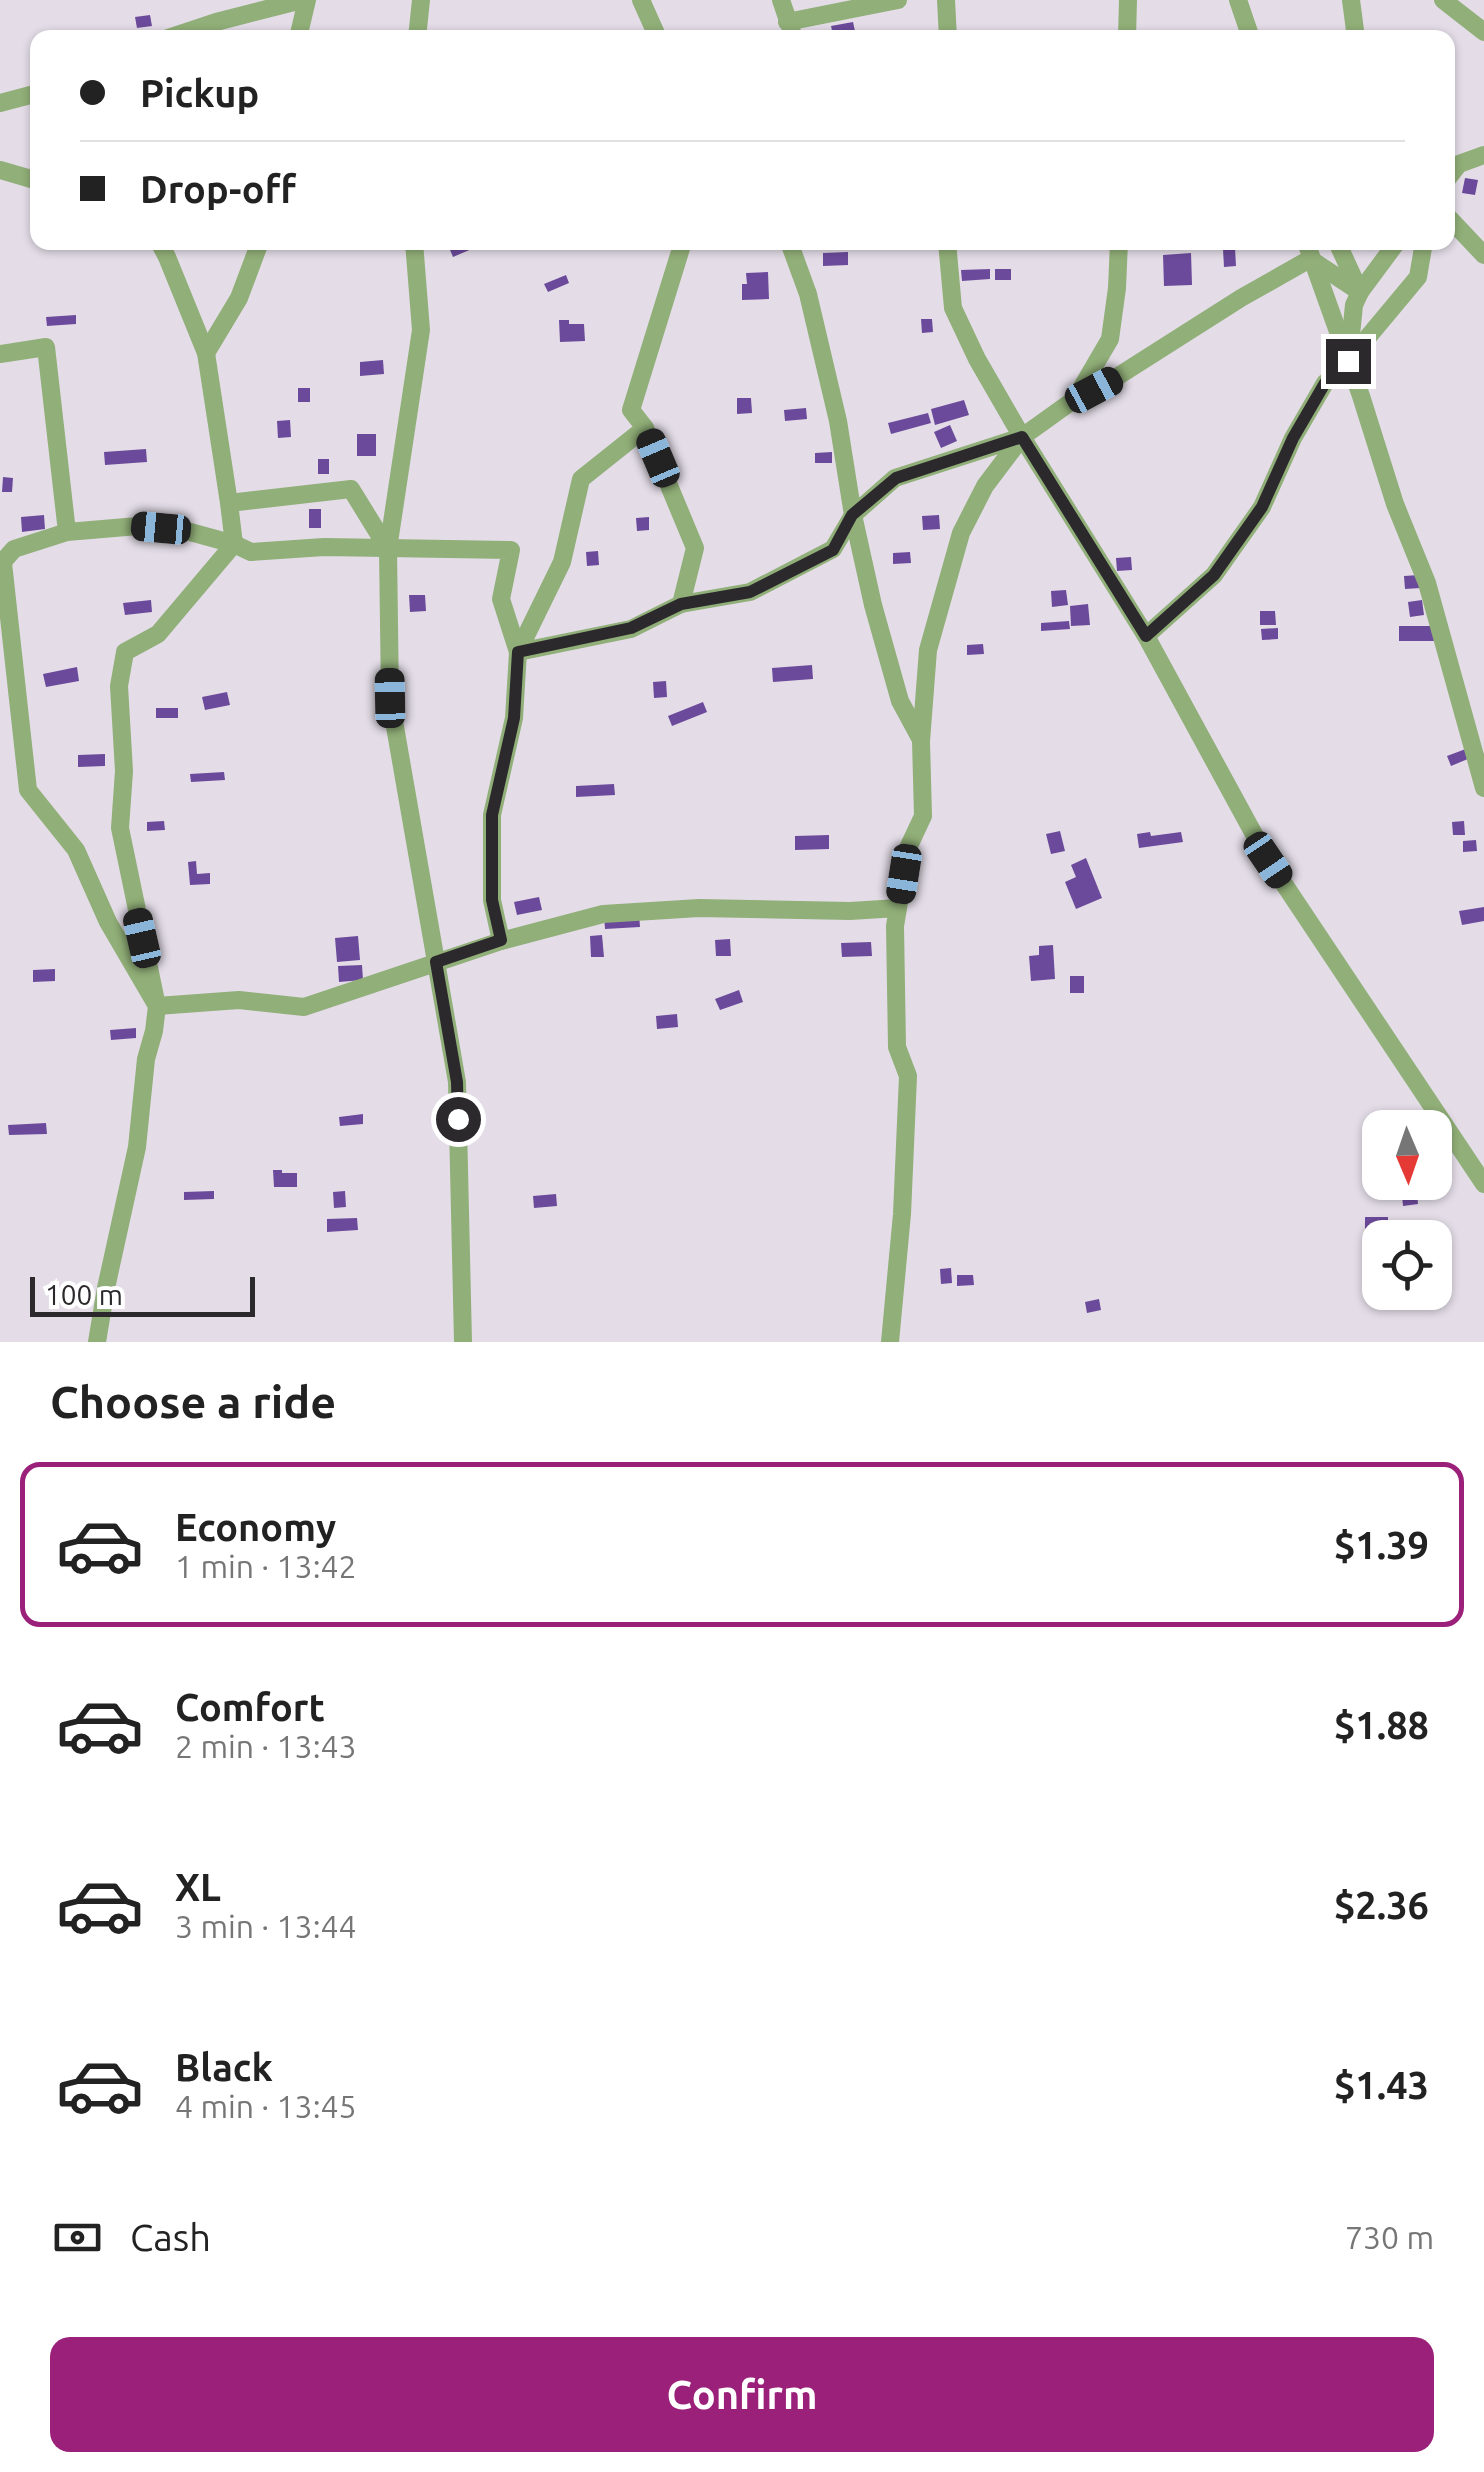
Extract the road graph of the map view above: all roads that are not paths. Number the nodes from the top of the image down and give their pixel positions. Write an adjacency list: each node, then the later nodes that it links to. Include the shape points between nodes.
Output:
1 (304, 0): 11 (street); 12 (street)
2 (421, 0): 13 (street)
3 (641, 0): 14 (street)
4 (781, 0): 15 (street)
5 (898, 0): 15 (street)
6 (946, 0): 16 (street)
7 (1128, 0): 17 (street)
8 (1238, 0): 18 (street)
9 (1351, 0): 19 (street)
10 (1443, 0): 20 (street)
11 (192, 30)
12 (299, 30)
13 (418, 30)
14 (654, 30)
15 (790, 30)
16 (948, 30)
17 (1127, 30)
18 (1248, 30)
19 (1355, 30)
20 (1484, 32)
21 (30, 95): 22 (street)
22 (0, 103)
23 (1484, 155): 24 (street)
24 (1455, 169)
25 (0, 170): 26 (street)
26 (30, 179)
27 (1455, 224): 39 (street)
28 (163, 250): 41 (street)
29 (257, 250): 41 (street, via 239,298)
30 (415, 250): 51 (street, via 422,330)
31 (680, 250): 45 (street, via 630,410)
32 (792, 250): 48 (street, via 838,422)
33 (949, 250): 46 (street, via 953,308)
34 (1119, 250): 44 (street, via 1110,339)
35 (1341, 250): 40 (street)
36 (1391, 250): 40 (street)
37 (1423, 250): 43 (street, via 1418,277)
38 (1308, 251): 40 (street); 43 (street); 44 (street)
39 (1484, 255)
40 (1360, 292): 43 (street)
41 (206, 353): 47 (street)
42 (0, 354): 49 (street, via 46,348)
43 (1348, 361): 54 (street, via 1325,383 1262,507 1214,575); 57 (street, via 1427,583)
44 (1075, 400): 46 (street)
45 (645, 428): 53 (street, via 696,548); 55 (street, via 581,479 562,562)
46 (1022, 437): 48 (street, via 896,478); 54 (street); 56 (street, via 961,533 928,650)
47 (229, 503): 50 (street); 51 (street, via 351,488)
48 (852, 515): 53 (street, via 833,550 750,592); 56 (street, via 900,701)
49 (67, 532): 50 (street, via 138,526); 52 (street, via 14,548)
50 (234, 544): 51 (street, via 251,552); 61 (street, via 158,634 125,652 118,686 120,828)
51 (388, 550): 55 (street, via 510,550 501,599); 60 (street, via 390,698)
52 (2, 564): 61 (street, via 28,790 76,850)
53 (681, 604): 55 (street, via 631,628)
54 (1146, 636): 62 (street, via 1268,860)
55 (518, 652): 59 (street, via 514,718 492,815 492,900)
56 (921, 740): 58 (street, via 924,816 908,848)
57 (1484, 788)
58 (898, 908): 59 (street, via 603,914); 65 (street, via 896,1047 908,1076)
59 (501, 940): 60 (street)
60 (436, 962): 61 (street, via 304,1007 238,1000); 64 (street, via 457,1082)
61 (157, 1006): 63 (street)
62 (1484, 1184)
63 (97, 1342)
64 (463, 1342)
65 (890, 1342)

